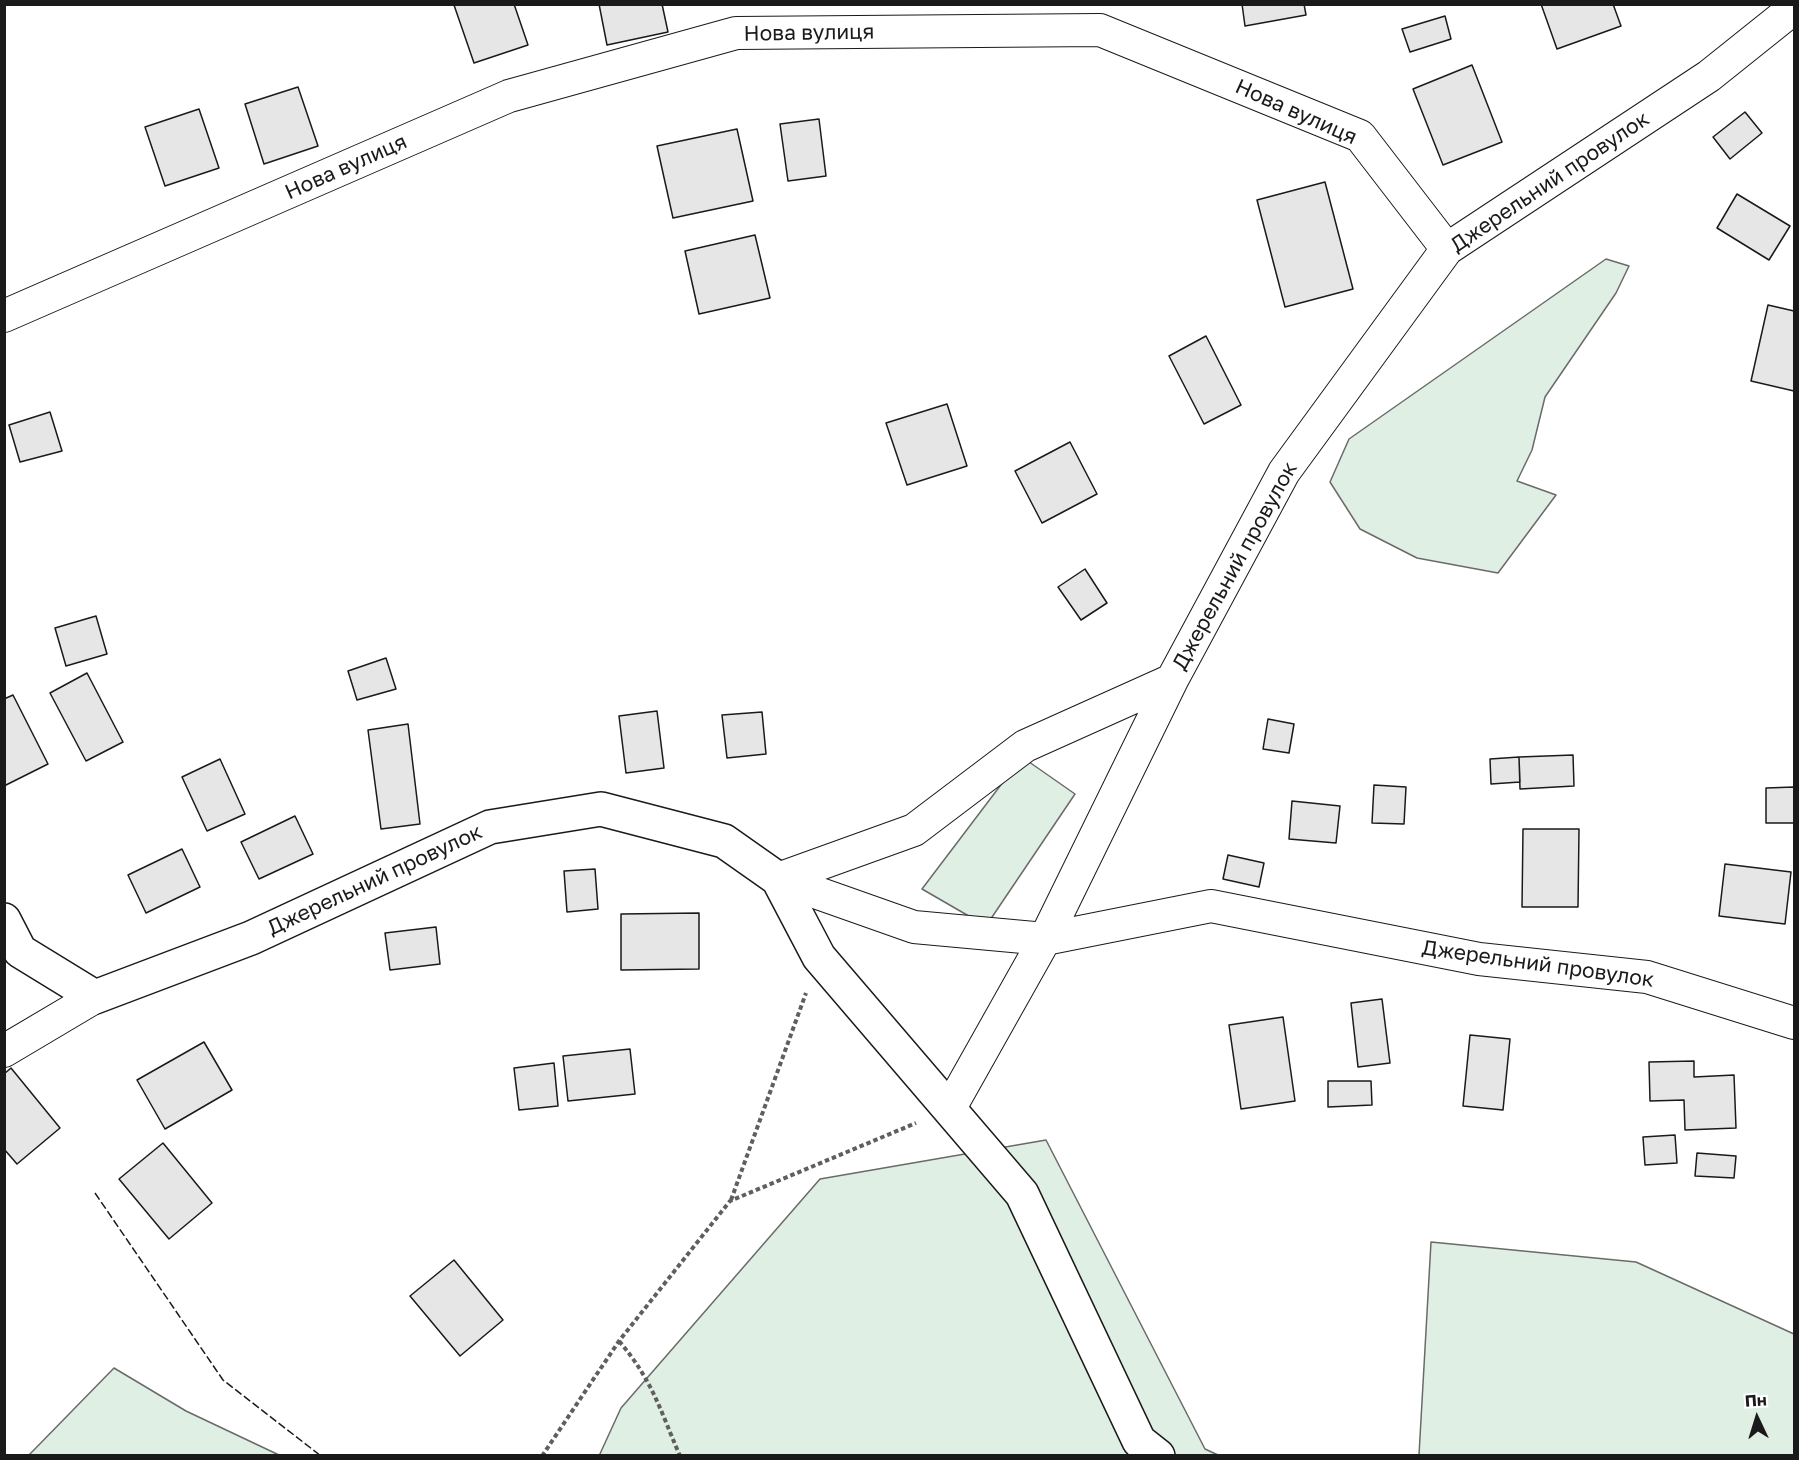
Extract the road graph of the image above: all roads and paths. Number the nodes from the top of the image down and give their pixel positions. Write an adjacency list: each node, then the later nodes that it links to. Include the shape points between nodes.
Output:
1 (1794, 8): 2 (street, Джерельний провулок, via 1709,76)
2 (1447, 249): 3 (street, Нова вулиця, via 1360,136 1100,30 736,33 509,96); 4 (street, Джерельний провулок, via 1284,472)
3 (4, 316)
4 (1172, 680): 5 (street, Джерельний провулок, via 1025,746 914,830); 7 (street)
5 (778, 879): 7 (street, Джерельний провулок, via 914,927); 8 (street); 9 (street, Джерельний провулок, via 724,841 602,809 490,827 251,938)
6 (4, 920): 9 (street, via 20,951)
7 (1045, 939): 10 (street, Джерельний провулок, via 1211,906 1479,959 1647,977); 12 (street)
8 (819, 957): 12 (street); 13 (path)
9 (95, 997): 11 (street, Джерельний провулок)
10 (1794, 1023)
11 (4, 1051)
12 (950, 1108): 13 (path); 17 (street, via 1022,1194 1139,1441)
13 (730, 1201): 14 (path)
14 (619, 1341): 15 (path); 16 (path, via 640,1366)
15 (542, 1455)
16 (680, 1455)
17 (1158, 1455)

